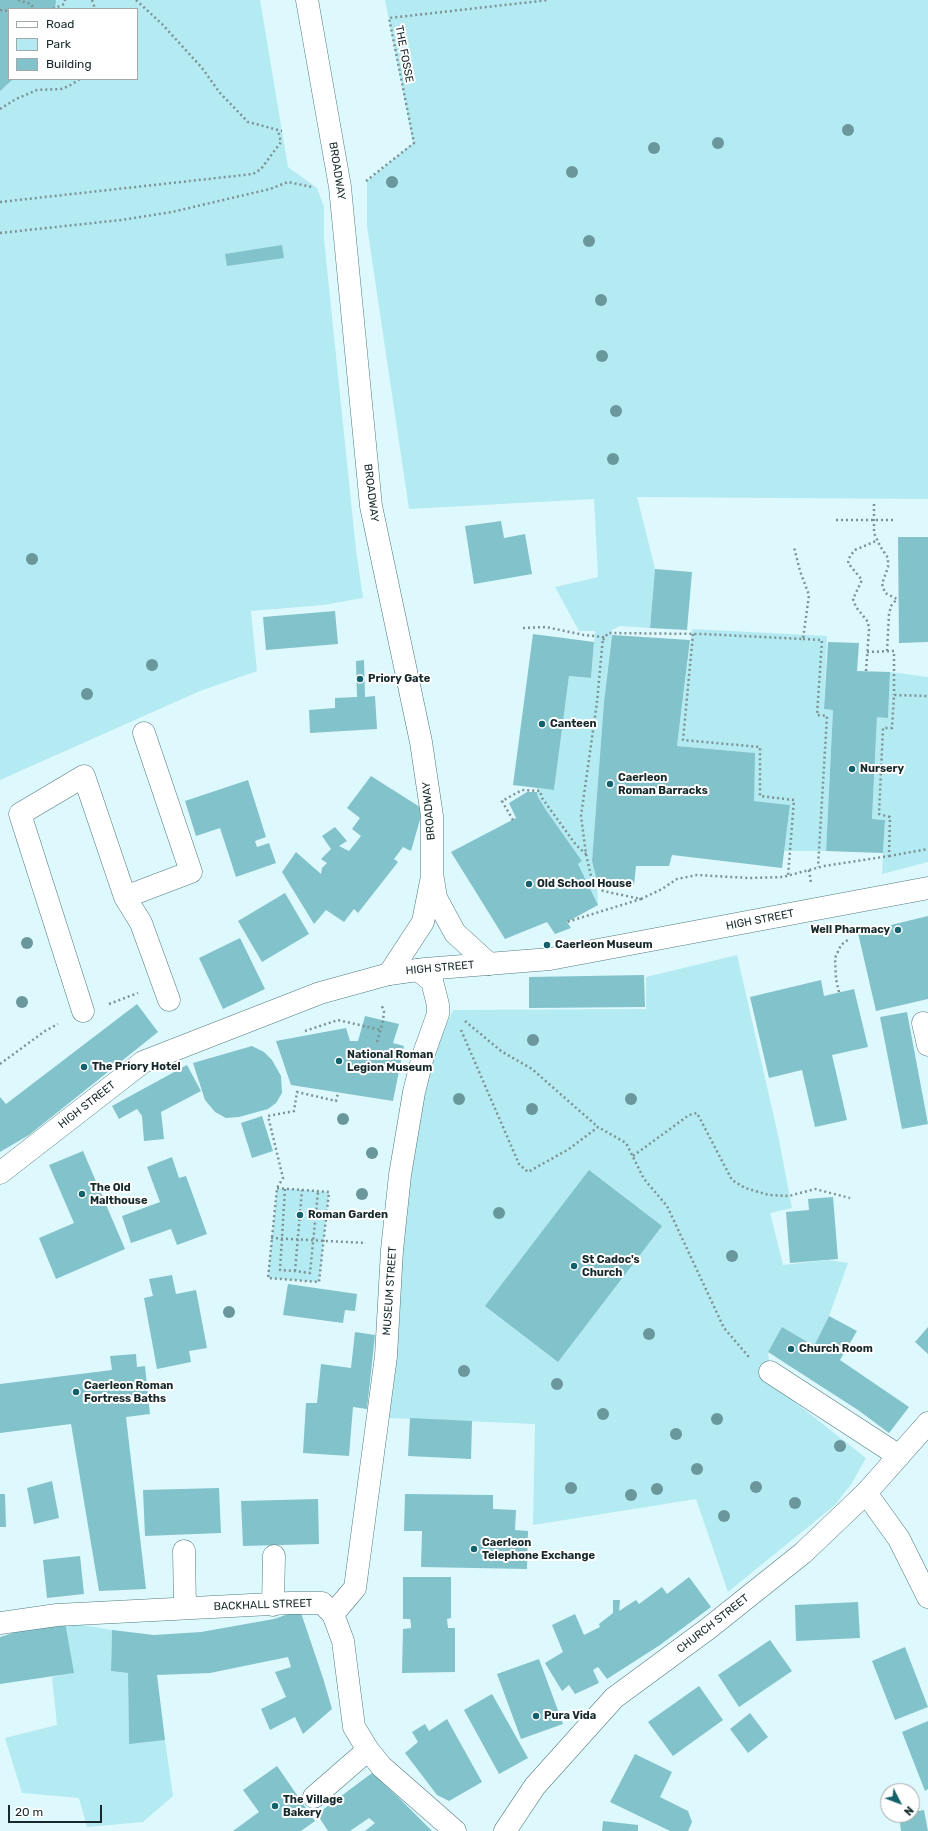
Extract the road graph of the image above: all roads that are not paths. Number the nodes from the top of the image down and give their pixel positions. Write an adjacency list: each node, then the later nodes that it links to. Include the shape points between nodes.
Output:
1 (307, 0): 3 (street, BROADWAY, via 340,187 371,506 421,742 432,816)
2 (144, 733): 5 (street, via 191,872)
3 (432, 876): 6 (street, via 436,898 455,932); 8 (street, BROADWAY, via 422,922)
4 (928, 888): 6 (street, HIGH STREET, via 550,959)
5 (125, 897): 9 (street, via 141,923); 10 (street, via 84,776 20,814)
6 (489, 964): 7 (street, HIGH STREET)
7 (418, 970): 8 (street, HIGH STREET); 23 (street, MUSEUM STREET, via 432,981 438,1014 414,1092 400,1175 392,1250 385,1363 355,1588)
8 (389, 974): 13 (street, HIGH STREET, via 320,993 142,1062)
9 (169, 1000)
10 (83, 1011)
11 (923, 1023): 12 (street)
12 (928, 1045)
13 (0, 1173)
14 (770, 1372): 16 (street)
15 (928, 1423): 16 (street, CHURCH STREET)
16 (899, 1456): 17 (street, CHURCH STREET)
17 (866, 1493): 20 (street, via 899,1539); 28 (street, CHURCH STREET, via 803,1553 709,1628 614,1698 535,1786)
18 (184, 1551): 22 (street)
19 (274, 1556): 21 (street)
20 (928, 1597)
21 (273, 1605): 22 (street, BACKHALL STREET); 23 (street, BACKHALL STREET, via 322,1603)
22 (184, 1608): 24 (street, BACKHALL STREET, via 57,1615)
23 (333, 1614): 25 (street, via 343,1641 354,1727)
24 (0, 1623)
25 (368, 1750): 26 (street); 27 (street, via 382,1767)
26 (314, 1797)
27 (455, 1831)
28 (505, 1831)

